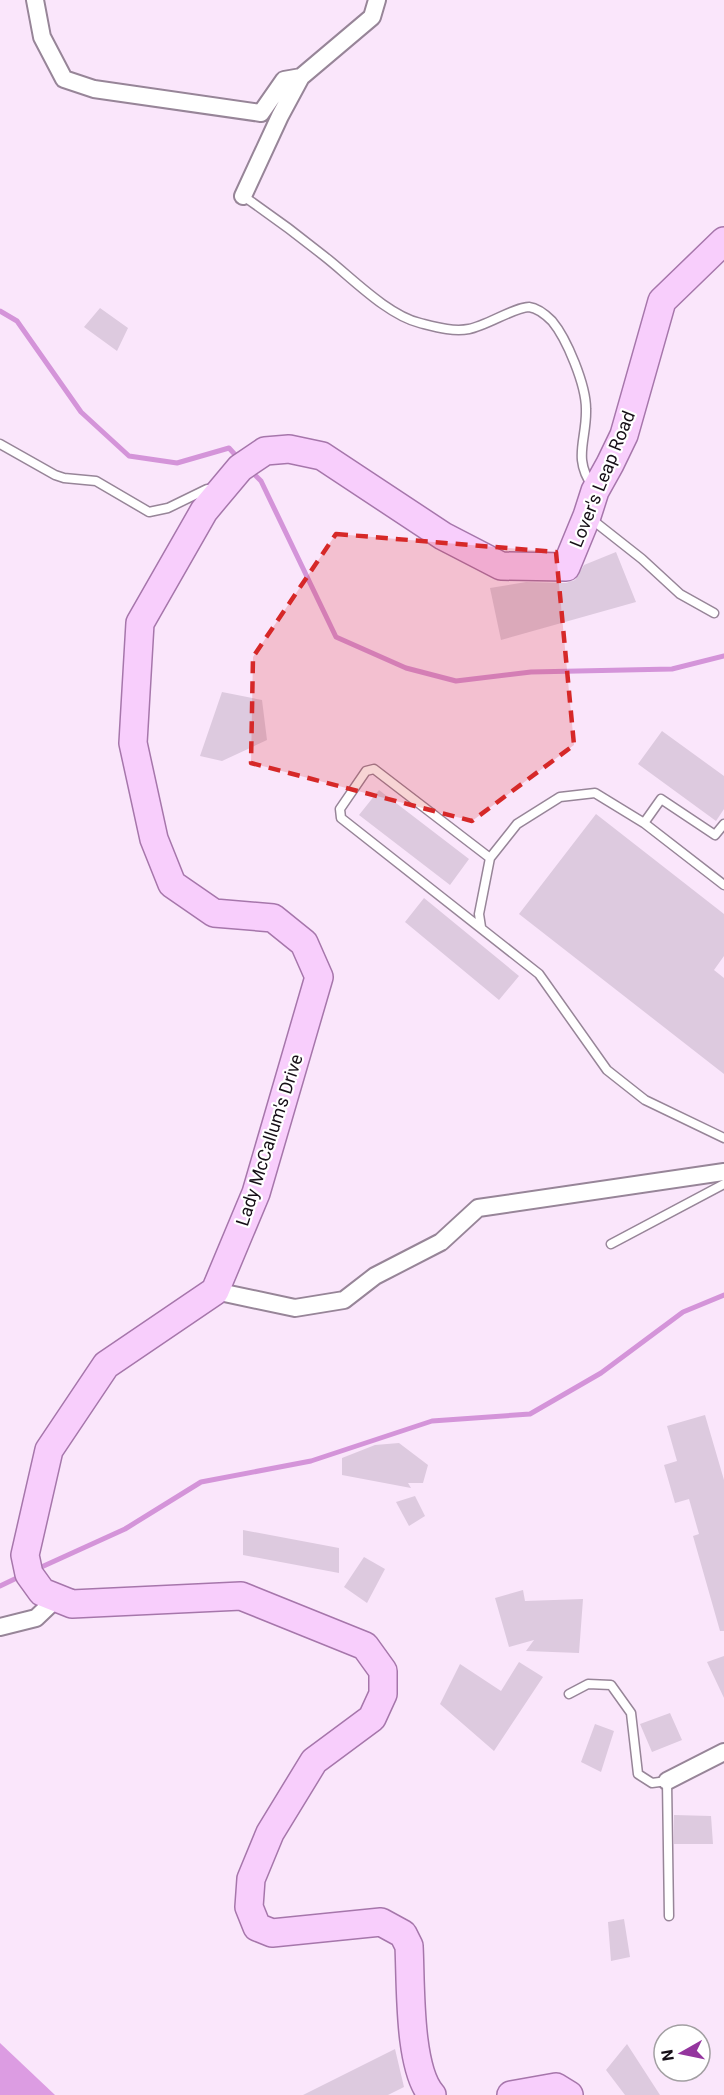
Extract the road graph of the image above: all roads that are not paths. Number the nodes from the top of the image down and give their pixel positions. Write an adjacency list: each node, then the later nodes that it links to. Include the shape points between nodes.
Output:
1 (35, 0): 3 (street, via 42,37 64,79 94,89 261,113 284,80)
2 (377, 0): 3 (street, via 372,16)
3 (301, 77): 4 (street)
4 (243, 196): 7 (lane, via 411,321 439,328 468,329 528,307 549,318 573,361 584,393 581,460 583,472)
5 (724, 241): 7 (main road, Lover's Leap Road, via 662,301 624,435)
6 (0, 444): 8 (lane, via 55,476 96,481 149,512 168,508 207,489)
7 (595, 490): 9 (main road, Lover's Leap Road)
8 (218, 493): 9 (main road, Lover's Leap Road, via 240,468 265,451 289,449 322,456 443,536 501,566 566,567); 20 (main road, Lady McCallum's Drive, via 140,623 133,743 154,839 172,884 214,913 273,918 304,943 319,977 256,1193)
9 (587, 516): 10 (lane, via 680,594)
10 (714, 613)
11 (644, 823): 12 (lane, via 661,800 716,835); 13 (lane, via 595,793 560,797 517,824); 14 (lane)
12 (724, 824)
13 (490, 858): 15 (lane, via 479,914); 15 (lane, via 374,769 366,771 340,809 341,818)
14 (724, 885)
15 (481, 927): 16 (lane, via 539,974 608,1070 645,1100)
16 (724, 1138)
17 (724, 1172): 20 (street, via 478,1208 441,1242 375,1276 344,1300 295,1308)
18 (724, 1184): 19 (lane)
19 (611, 1244)
20 (215, 1291): 21 (main road, via 106,1365 49,1450 25,1555 29,1574)
21 (50, 1595): 22 (street, via 36,1618); 27 (main road, via 72,1604 241,1596 365,1646 382,1671 383,1694 372,1718 314,1761 270,1833 251,1879 249,1907 257,1927 272,1933 381,1922 403,1934 409,1946 414,2044 424,2086)
22 (0, 1627)
23 (568, 1694): 25 (lane, via 588,1684 611,1685 631,1713 638,1774 652,1783)
24 (724, 1752): 25 (street)
25 (667, 1781): 26 (lane)
26 (669, 1916)
27 (432, 2095)
28 (511, 2095): 29 (main road, via 556,2087)
29 (569, 2095)

